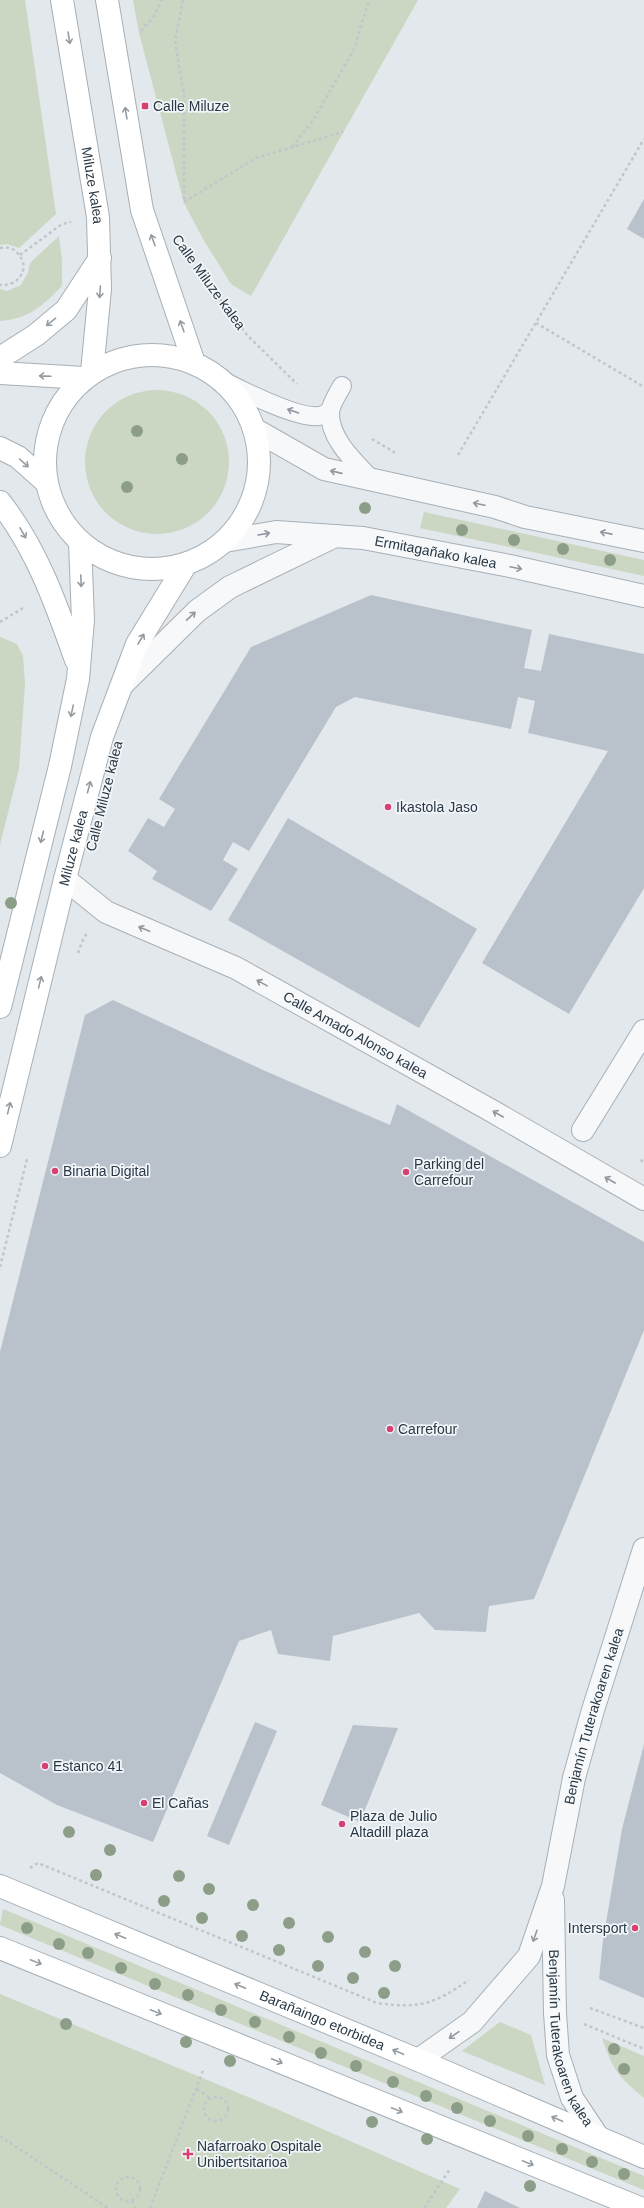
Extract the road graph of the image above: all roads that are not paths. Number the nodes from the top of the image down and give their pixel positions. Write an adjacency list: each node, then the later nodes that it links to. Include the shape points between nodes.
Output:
1 (62, 0): 3 (main road, Miluze kalea, one-way to 3, via 98,217)
2 (107, 0): 5 (main road, one-way to 2, via 142,210)
3 (100, 258): 4 (main road, one-way to 4, via 66,310 36,335); 7 (main road, Miluze kalea, one-way to 7, via 100,289)
4 (0, 358)
5 (194, 363): 7 (main road, via 167,355 137,355 109,362); 8 (main road)
6 (0, 373): 7 (main road, one-way to 6)
7 (88, 375): 14 (main road, via 64,398 50,425 44,453)
8 (223, 382): 10 (lane, one-way to 8, via 319,416 306,415 264,401); 11 (main road, via 242,403)
9 (342, 386): 10 (lane)
10 (330, 411): 13 (lane, via 334,430 341,444)
11 (254, 428): 13 (street, one-way to 11, via 324,469); 17 (main road, via 259,453 258,478 247,512)
12 (0, 448): 14 (main road, one-way to 14, via 18,457)
13 (372, 480): 18 (street, one-way to 13, via 525,517 495,507)
14 (46, 482): 19 (main road, via 58,515)
15 (0, 502): 22 (main road, one-way to 22, via 17,523 34,554)
16 (336, 536): 17 (street, Ermitagañako kalea, one-way to 16, via 276,532); 21 (street, Ermitagañako kalea, one-way to 21, via 375,540); 23 (street, one-way to 16, via 197,611 225,591)
17 (225, 541): 20 (main road, via 207,555)
18 (644, 541)
19 (80, 542): 20 (main road, via 104,558 130,568 158,570); 22 (main road, one-way to 22, via 82,620)
20 (186, 564): 23 (main road, Miluze kalea, one-way to 20, via 138,644)
21 (644, 596)
22 (79, 668): 25 (main road, one-way to 25, via 60,766)
23 (124, 683): 24 (main road, Miluze kalea, one-way to 23, via 102,736)
24 (65, 879): 28 (main road, Miluze kalea, one-way to 24); 29 (street, Calle Amado Alonso kalea, one-way to 24, via 236,968 106,912)
25 (0, 1007)
26 (644, 1031): 27 (street)
27 (583, 1130)
28 (0, 1146)
29 (644, 1199)
30 (644, 1549): 32 (street, Benjamín Tuterakoaren kalea, via 574,1778)
31 (0, 1886): 34 (main road, Barañaingo etorbidea, one-way to 31)
32 (553, 1886): 34 (street, Benjamín Tuterakoaren kalea, one-way to 34, via 528,1956 472,2022); 35 (street, Benjamín Tuterakoaren kalea, via 558,2055 572,2098)
33 (0, 1948): 37 (main road, one-way to 37)
34 (418, 2060): 35 (main road, Barañaingo etorbidea, one-way to 34)
35 (598, 2137): 36 (main road, Barañaingo etorbidea)
36 (644, 2156)
37 (640, 2208)

